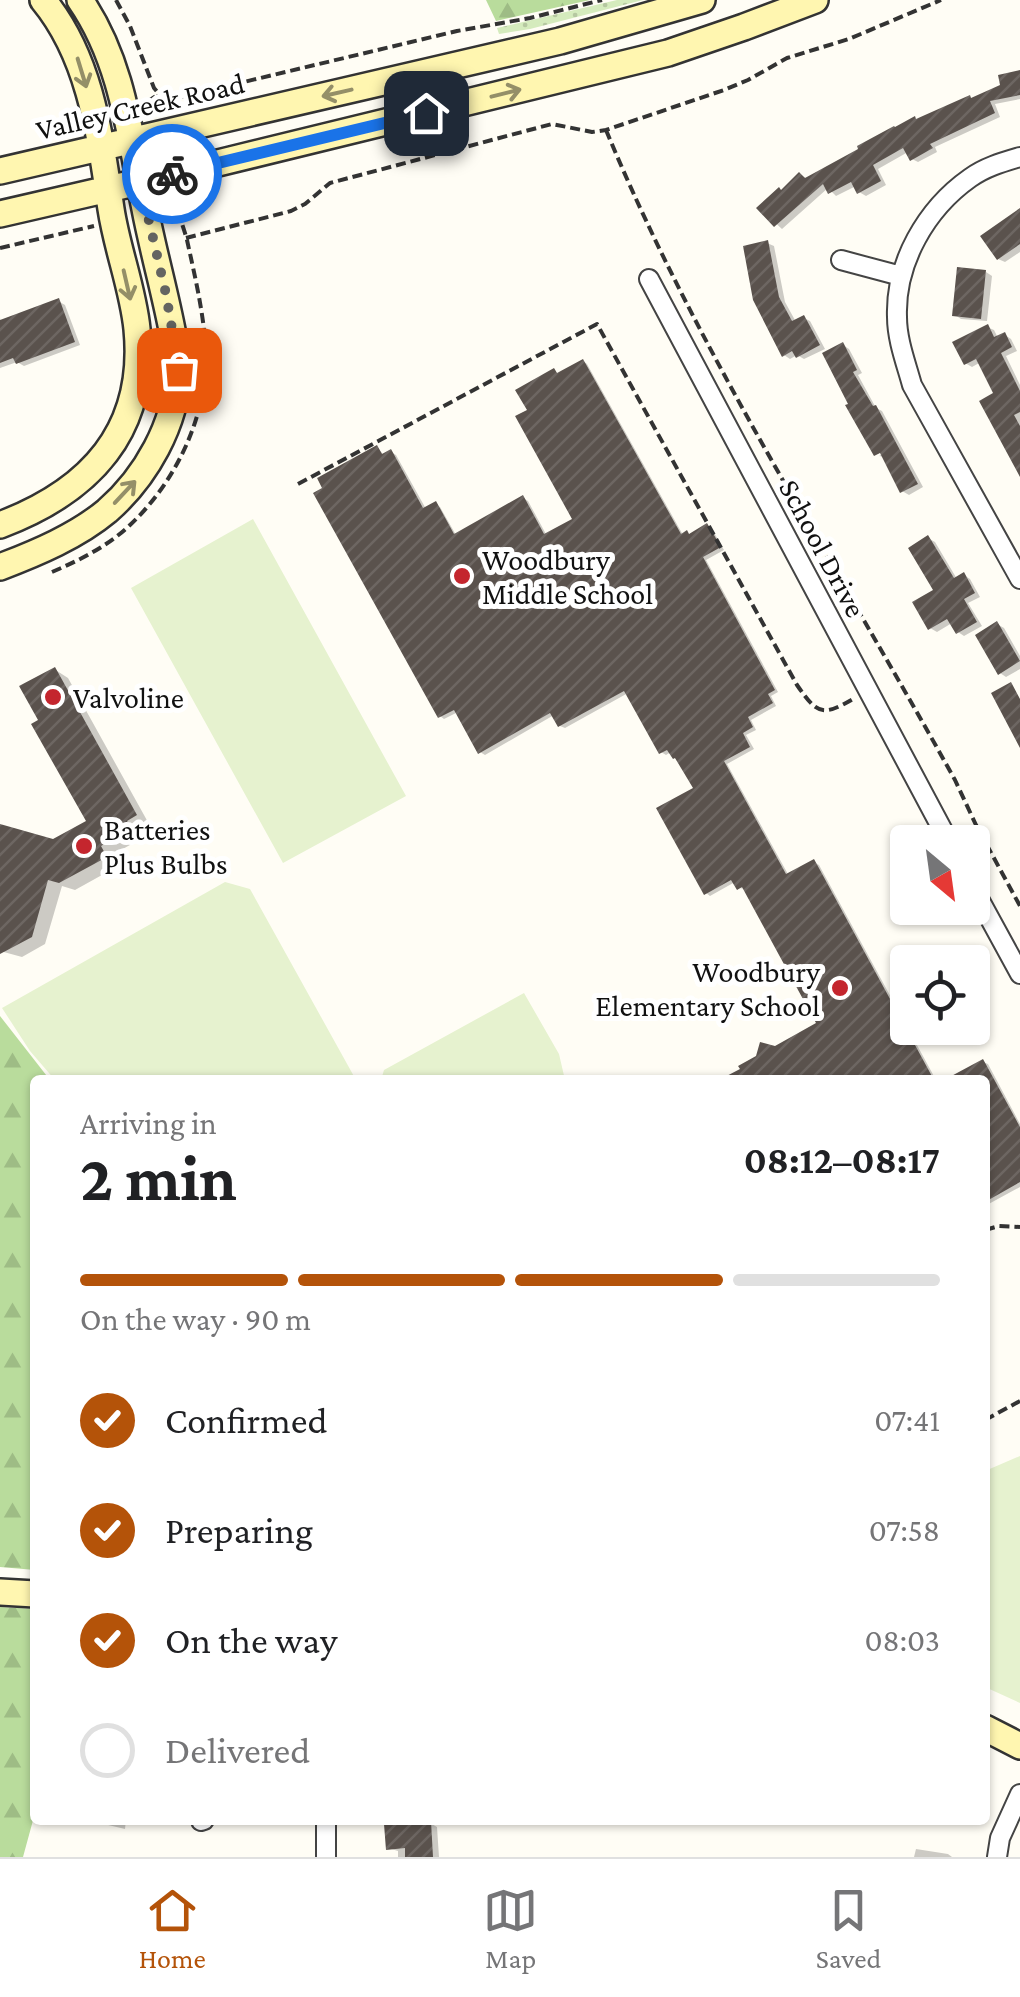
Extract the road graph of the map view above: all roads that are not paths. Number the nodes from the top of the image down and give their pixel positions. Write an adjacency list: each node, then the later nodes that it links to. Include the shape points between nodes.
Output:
1 (43, 0): 6 (main road, one-way to 6, via 76,54)
2 (80, 0): 5 (main road, via 111,58)
3 (702, 0): 5 (main road, Valley Creek Road, one-way to 5)
4 (815, 0): 9 (main road, one-way to 4, via 668,53)
5 (132, 142): 6 (main road, Valley Creek Road); 9 (main road)
6 (101, 149): 8 (main road, Valley Creek Road); 10 (main road)
7 (1020, 157): 13 (street, via 971,177 949,196 916,239)
8 (0, 171)
9 (140, 182): 10 (main road); 16 (main road, one-way to 9, via 108,511 135,483 173,410 179,370)
10 (108, 189): 11 (main road); 15 (main road, one-way to 15, via 137,326 133,400 106,455 84,478)
11 (0, 214)
12 (841, 260): 13 (street)
13 (901, 276): 17 (street, via 897,317 912,385)
14 (649, 278): 18 (street, School Drive)
15 (0, 525)
16 (0, 566)
17 (1020, 579)
18 (940, 825)
19 (990, 919): 20 (street)
20 (1020, 974)
21 (0, 1592): 22 (main road)
22 (30, 1594)
23 (990, 1731): 24 (main road)
24 (1020, 1746)
25 (1020, 1794): 28 (street)
26 (326, 1825): 27 (street)
27 (326, 1857)
28 (997, 1857)

